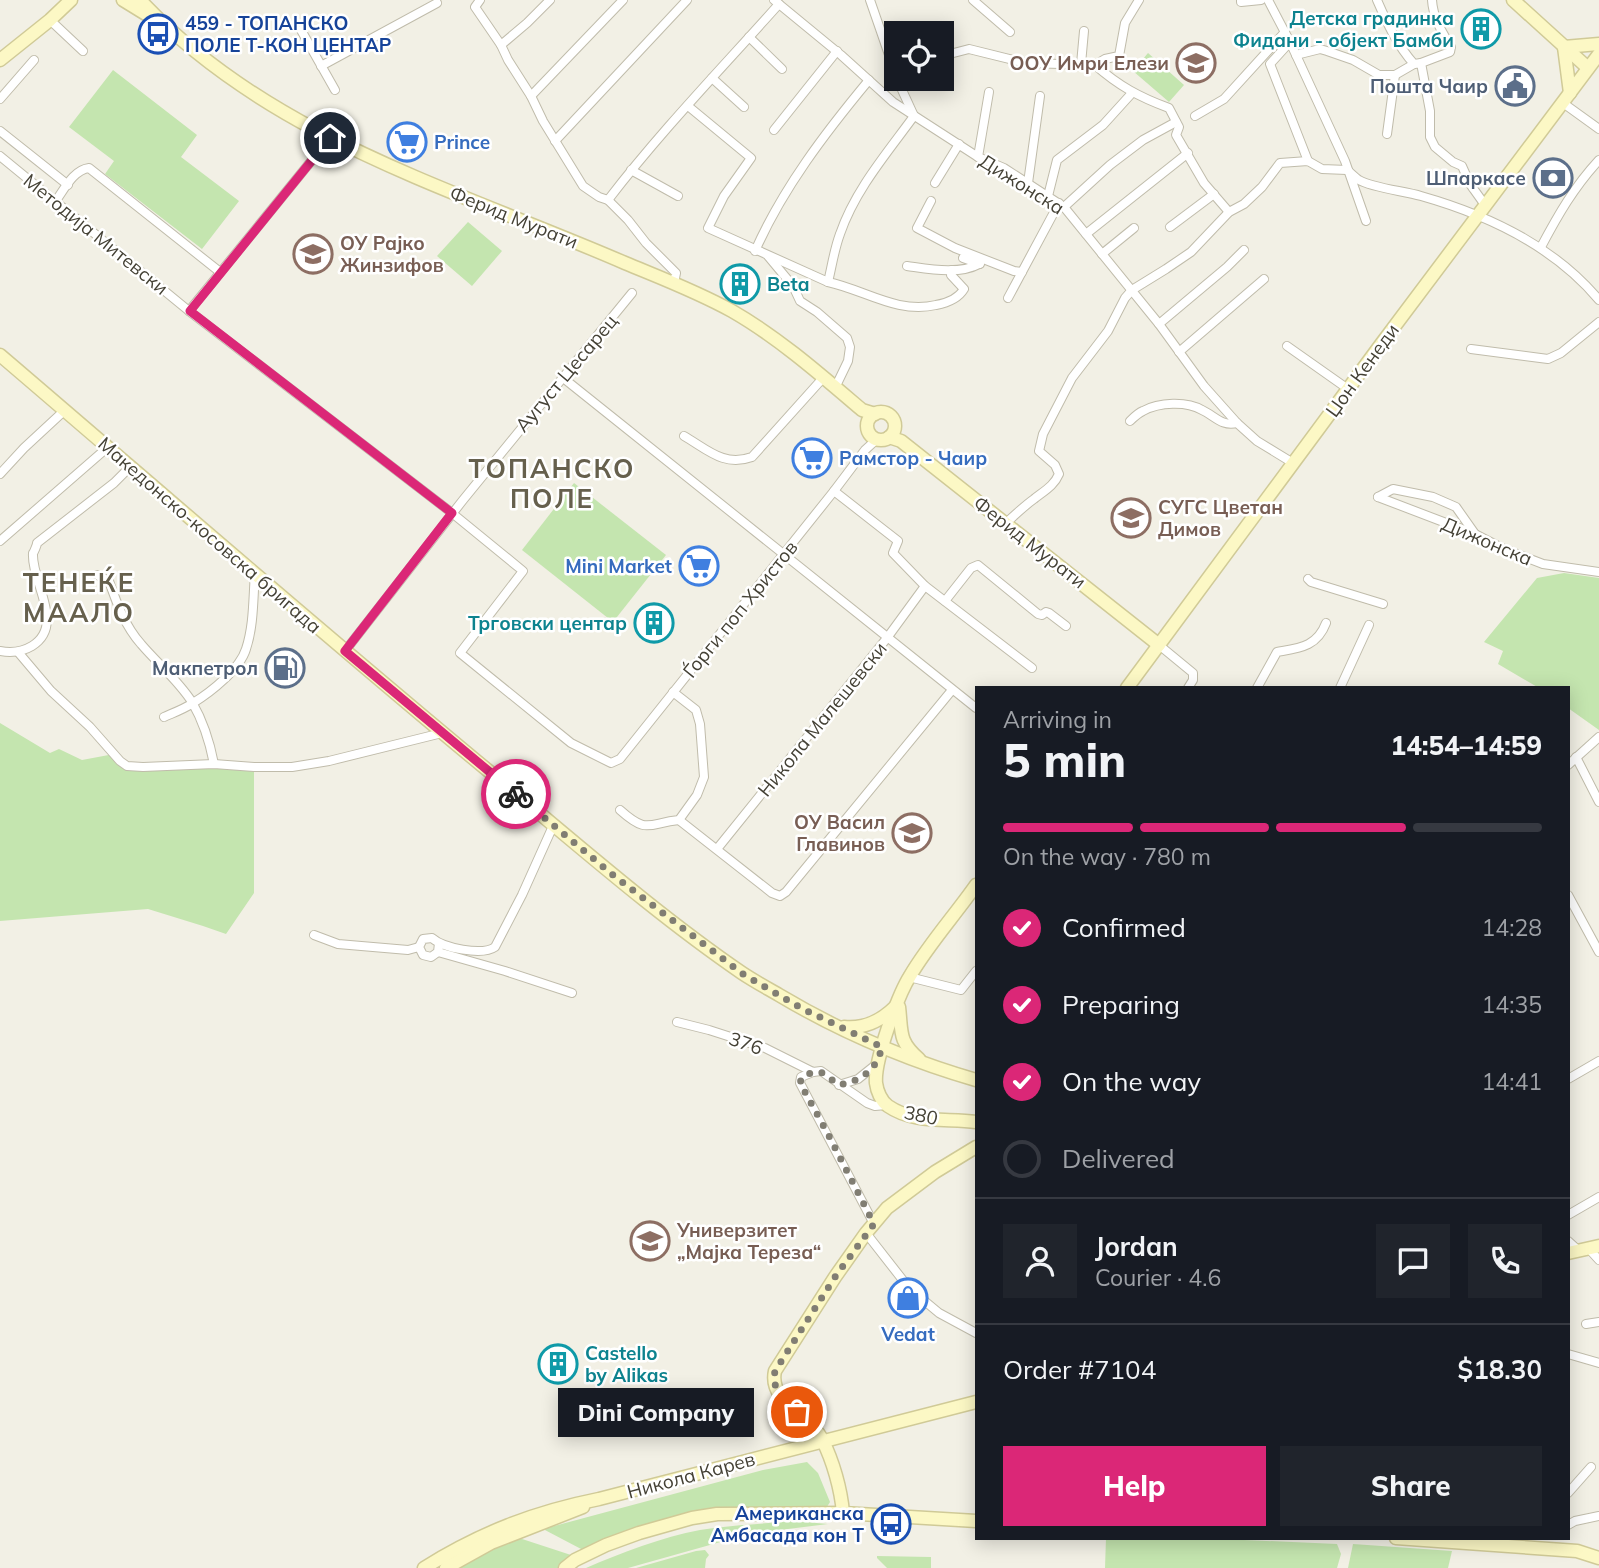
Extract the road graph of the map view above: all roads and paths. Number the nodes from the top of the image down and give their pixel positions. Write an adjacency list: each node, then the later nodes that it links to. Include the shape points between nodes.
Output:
1 (79, 0): 17 (street)
2 (123, 0): 21 (street, Ферид Мурати)
3 (140, 0): 21 (street, Ферид Мурати)
4 (550, 0): 30 (street)
5 (623, 0): 52 (street)
6 (687, 0): 65 (street)
7 (870, 0): 26 (street)
8 (973, 0): 24 (street)
9 (1139, 0): 41 (street, via 1125,23 1119,57)
10 (1241, 0): 11 (street)
11 (1261, 0)
12 (1268, 0): 25 (street)
13 (1377, 0): 39 (street, via 1401,49)
14 (1432, 0): 39 (street, via 1450,52)
15 (1513, 0): 31 (street)
16 (776, 2): 27 (street); 33 (street, Дижонска)
17 (68, 3): 20 (street)
18 (436, 3): 42 (street)
19 (478, 4): 30 (street)
20 (50, 19): 32 (street); 37 (street)
21 (164, 26): 64 (street, Ферид Мурати, via 242,87)
22 (301, 30): 42 (street)
23 (1084, 31): 40 (street)
24 (1010, 32)
25 (1285, 32): 28 (street); 59 (street, via 1224,99)
26 (884, 36)
27 (749, 37): 44 (street); 46 (street)
28 (1290, 41): 36 (street); 71 (street, via 1270,64)
29 (1599, 44): 31 (street)
30 (501, 45): 52 (street)
31 (1564, 47): 43 (street); 54 (street)
32 (83, 51)
33 (837, 51): 47 (street, Дижонска); 61 (street)
34 (954, 52): 40 (street, via 969,48 1026,63)
35 (1599, 54): 43 (street, Џон Кенеди)
36 (1296, 55): 45 (street, via 1320,49 1379,75); 73 (street)
37 (0, 60)
38 (34, 60): 55 (street)
39 (1418, 63): 45 (street); 84 (street, via 1430,111 1430,136 1435,147 1462,166)
40 (1081, 64): 41 (street)
41 (1096, 65): 51 (street)
42 (321, 66): 48 (street)
43 (1588, 68): 54 (street, Џон Кенеди)
44 (782, 69)
45 (1395, 75): 63 (street)
46 (712, 78): 56 (street); 57 (street)
47 (869, 80): 58 (street, Дижонска); 92 (street, via 790,184)
48 (335, 90)
49 (903, 91): 58 (street)
50 (989, 92): 69 (street)
51 (1132, 93): 59 (street, via 1169,108); 79 (street, via 1103,124 1057,160)
52 (531, 96): 65 (street)
53 (1040, 96): 75 (street)
54 (1566, 98): 60 (street); 84 (street, Џон Кенеди)
55 (0, 99)
56 (688, 106): 72 (street); 92 (street, via 751,159 724,196 708,229)
57 (744, 107)
58 (914, 116): 66 (street, Дижонска); 103 (street, via 850,211)
59 (1184, 121): 67 (street, via 1176,135); 83 (street, via 1143,140)
60 (1599, 129)
61 (774, 130)
62 (0, 131): 76 (street)
63 (1387, 134)
64 (330, 138): 100 (street); 104 (street, Ферид Мурати)
65 (555, 141): 80 (street, via 583,186)
66 (959, 144): 69 (street, Дижонска); 74 (street)
67 (1188, 153): 77 (street); 89 (street)
68 (0, 156): 82 (street, Методија Митевски)
69 (978, 157): 75 (street, Дижонска)
70 (1599, 160): 90 (street, via 1565,203)
71 (1308, 161): 73 (street, via 1322,169); 85 (street, via 1280,163 1262,187)
72 (631, 170): 78 (street); 80 (street)
73 (1347, 170): 84 (street, via 1358,180); 86 (street)
74 (935, 183)
75 (1028, 183): 79 (street, Дижонска)
76 (68, 185): 82 (street); 100 (street, via 78,172 89,168)
77 (1213, 194): 85 (street); 87 (street)
78 (678, 196)
79 (1048, 196): 83 (street, Дижонска)
80 (608, 200): 104 (street, via 676,273)
81 (931, 201): 97 (street, via 917,228)
82 (55, 202): 109 (street, Методија Митевски)
83 (1061, 205): 89 (street, Дижонска); 101 (street)
84 (1482, 210): 90 (street); 119 (street, Џон Кенеди)
85 (1229, 212): 105 (street, via 1191,251)
86 (1366, 221)
87 (1170, 227)
88 (1135, 228): 94 (street)
89 (1086, 234): 94 (street, Дижонска)
90 (1541, 247): 108 (street)
91 (1244, 250): 111 (street)
92 (755, 251): 93 (street)
93 (766, 253): 103 (street); 118 (street, via 800,301 847,338 848,361)
94 (1102, 254): 105 (street, Дижонска)
95 (964, 258): 96 (street)
96 (979, 264): 97 (street); 99 (street)
97 (994, 264): 101 (street)
98 (907, 266): 99 (street)
99 (952, 270): 103 (street, via 951,275 964,289 959,297 926,307 905,307)
100 (220, 272): 109 (street)
101 (1022, 272): 107 (street)
102 (1264, 279): 114 (street)
103 (828, 282)
104 (674, 283): 117 (street, Ферид Мурати, via 760,328)
105 (1132, 290): 111 (street, Дижонска); 131 (street, via 1072,378 1043,434 1039,451 1055,465 1057,479)
106 (632, 293): 116 (street, Аугуст Цесарец)
107 (1008, 298)
108 (1599, 300)
109 (190, 311): 130 (street, Методија Митевски)
110 (1599, 322): 113 (street, via 1548,359)
111 (1159, 324): 114 (street, Дижонска)
112 (1287, 346): 119 (street)
113 (1471, 349)
114 (1179, 352): 122 (street, Дижонска)
115 (0, 355): 120 (street, Македонско-косовска бригада)
116 (562, 377): 130 (street, Аугуст Цесарец); 134 (street)
117 (823, 378): 118 (street, Ферид Мурати); 124 (street, via 752,457 739,462 723,459)
118 (835, 387): 123 (street, Ферид Мурати)
119 (1348, 389): 126 (street, Џон Кенеди)
120 (65, 410): 125 (street, Македонско-косовска бригада); 128 (street)
121 (1130, 421): 122 (street, via 1157,405 1191,405 1221,422)
122 (1237, 423): 126 (street, Дижонска)
123 (879, 429): 129 (street, Ѓорги поп Христов); 131 (street, Ферид Мурати)
124 (684, 436)
125 (108, 447): 127 (street, Македонско-косовска бригада); 133 (street)
126 (1293, 463): 146 (street, Џон Кенеди)
127 (130, 467): 136 (street, Македонско-косовска бригада); 149 (street, via 37,543 33,553 47,614 45,630 33,645)
128 (0, 474)
129 (834, 491): 134 (street, Ѓорги поп Христов); 139 (street, via 898,541 893,553)
130 (452, 513): 148 (street, Аугуст Цесарец); 163 (street, Методија Митевски, via 523,571 460,653 571,743)
131 (1006, 523): 146 (street, Ферид Мурати)
132 (1475, 534): 132 (street, Дижонска, via 1378,497 1393,489 1433,497 1456,507); 135 (street, Дижонска, via 1543,564)
133 (0, 541)
134 (783, 554): 145 (street); 156 (street, Ѓорги поп Христов)
135 (1599, 572)
136 (255, 573): 148 (street, Македонско-косовска бригада); 157 (street, via 246,652 237,666)
137 (97, 575): 157 (street, via 109,581 133,633)
138 (1308, 579): 141 (street)
139 (925, 586): 140 (street); 145 (street, Никола Малешевски)
140 (945, 601): 144 (street, via 978,565 1038,614 1049,613); 150 (street)
141 (1383, 604)
142 (1326, 623): 153 (street, via 1308,645 1277,652)
143 (1368, 625): 154 (street)
144 (1066, 626)
145 (887, 638): 155 (street); 170 (street, Никола Малешевски)
146 (1159, 645): 151 (street, Џон Кенеди); 152 (street, via 1193,673)
147 (0, 651): 149 (street)
148 (345, 651): 160 (street, Македонско-косовска бригада)
149 (18, 652): 165 (street, via 123,764)
150 (1032, 668)
151 (1128, 686)
152 (1189, 686)
153 (1258, 686)
154 (1340, 686)
155 (952, 690): 158 (street); 170 (street, via 786,892 780,896 772,893)
156 (673, 692): 163 (street, Ѓорги поп Христов, via 620,759); 168 (street, via 696,710 704,776)
157 (192, 704): 159 (street); 165 (street)
158 (975, 707)
159 (164, 717)
160 (442, 733): 165 (street, via 292,767); 169 (street, Македонско-косовска бригада)
161 (1599, 737): 162 (street)
162 (1576, 757): 164 (street); 166 (street)
163 (611, 763)
164 (1570, 763)
165 (214, 764)
166 (1599, 803)
167 (620, 810): 168 (street, via 644,827)
168 (679, 820): 170 (street)
169 (553, 826): 175 (street, via 495,947 489,951); 182 (street, Македонско-косовска бригада, via 743,974)
170 (717, 849)
171 (975, 886): 178 (street)
172 (1570, 899): 176 (street)
173 (314, 935): 174 (street, via 338,944)
174 (419, 947): 175 (street, via 423,955 431,957); 175 (street, via 423,939 432,937)
175 (438, 948): 179 (street)
176 (1599, 952)
177 (975, 972): 178 (street, via 961,990)
178 (909, 977): 180 (street)
179 (572, 993)
180 (898, 1003): 182 (street, via 869,1026); 183 (street); 186 (street, via 903,1041)
181 (677, 1022): 187 (street, 376, via 765,1048)
182 (838, 1027): 183 (street, Македонско-косовска бригада)
183 (882, 1047): 185 (street, 380); 186 (street, Македонско-косовска бригада)
184 (1599, 1061): 188 (street)
185 (878, 1063): 190 (street, via 858,1079); 191 (street, 380, via 876,1083)
186 (930, 1066): 189 (street, Македонско-косовска бригада)
187 (813, 1072): 190 (street, 376, via 821,1071); 196 (street, via 800,1083)
188 (1570, 1078)
189 (975, 1080)
190 (839, 1085): 191 (street, 376, via 867,1103)
191 (886, 1105): 192 (street, 380, via 915,1117)
192 (975, 1122)
193 (975, 1148): 196 (street, via 910,1190)
194 (1599, 1197): 195 (street)
195 (1570, 1214)
196 (870, 1228): 201 (street, via 909,1288 939,1313); 205 (street, via 774,1375 779,1394)
197 (1584, 1250): 198 (street)
198 (1599, 1260)
199 (1599, 1322): 200 (street)
200 (1586, 1324)
201 (975, 1333)
202 (1570, 1355): 203 (street)
203 (1599, 1363)
204 (975, 1402): 205 (street, Никола Карев)
205 (823, 1441): 208 (street, Никола Карев); 209 (street)
206 (1591, 1467): 207 (street)
207 (1570, 1491)
208 (599, 1499): 215 (street, Никола Карев, via 508,1524); 216 (street, Никола Карев, via 491,1543)
209 (842, 1513): 211 (street); 217 (street, via 692,1518 606,1545)
210 (1599, 1516): 212 (street)
211 (975, 1521)
212 (1570, 1524)
213 (1424, 1540): 214 (street, via 1577,1551)
214 (1599, 1558)
215 (424, 1568)
216 (446, 1568)
217 (565, 1568)

